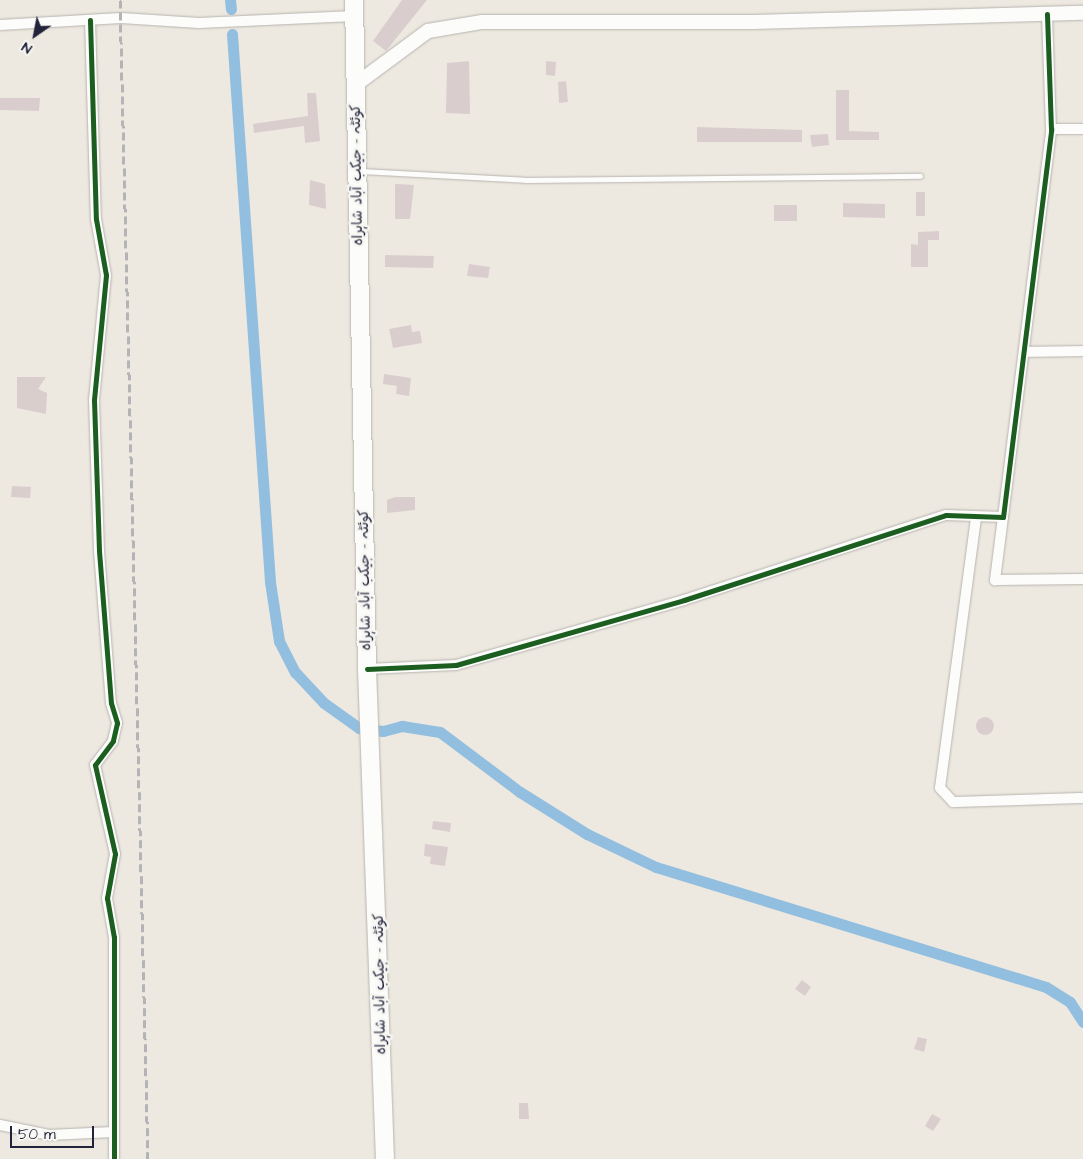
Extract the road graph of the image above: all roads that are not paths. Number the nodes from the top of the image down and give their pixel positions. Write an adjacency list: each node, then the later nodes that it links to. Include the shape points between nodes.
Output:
1 (354, 8): 4 (street, via 199,23); 6 (highway, کوئٹہ - جیکب آباد شاہراہ)
2 (1083, 13): 3 (street)
3 (1047, 14): 6 (street, via 753,22 482,22 428,31); 8 (street)
4 (90, 20): 5 (street); 19 (street, via 96,219 106,275 94,400 99,551 111,702 117,723 113,741 96,765 115,854 107,898 114,937)
5 (0, 25)
6 (355, 85): 9 (highway, کوئٹہ - جیکب آباد شاہراہ)
7 (1083, 129): 8 (street)
8 (1051, 130): 11 (street)
9 (358, 171): 10 (lane, via 525,180); 16 (highway, کوئٹہ - جیکب آباد شاہراہ)
10 (920, 176)
11 (1025, 352): 12 (street); 13 (street)
12 (1083, 352)
13 (1003, 517): 14 (street); 15 (street, via 995,580)
14 (976, 518): 16 (street, via 946,516 684,600 456,665); 17 (street, via 940,788 953,802)
15 (1083, 579)
16 (367, 669): 21 (highway, کوئٹہ - جیکب آباد شاہراہ)
17 (1083, 798)
18 (0, 1125): 19 (street, via 50,1135)
19 (114, 1132): 20 (street)
20 (114, 1159)
21 (386, 1159)

